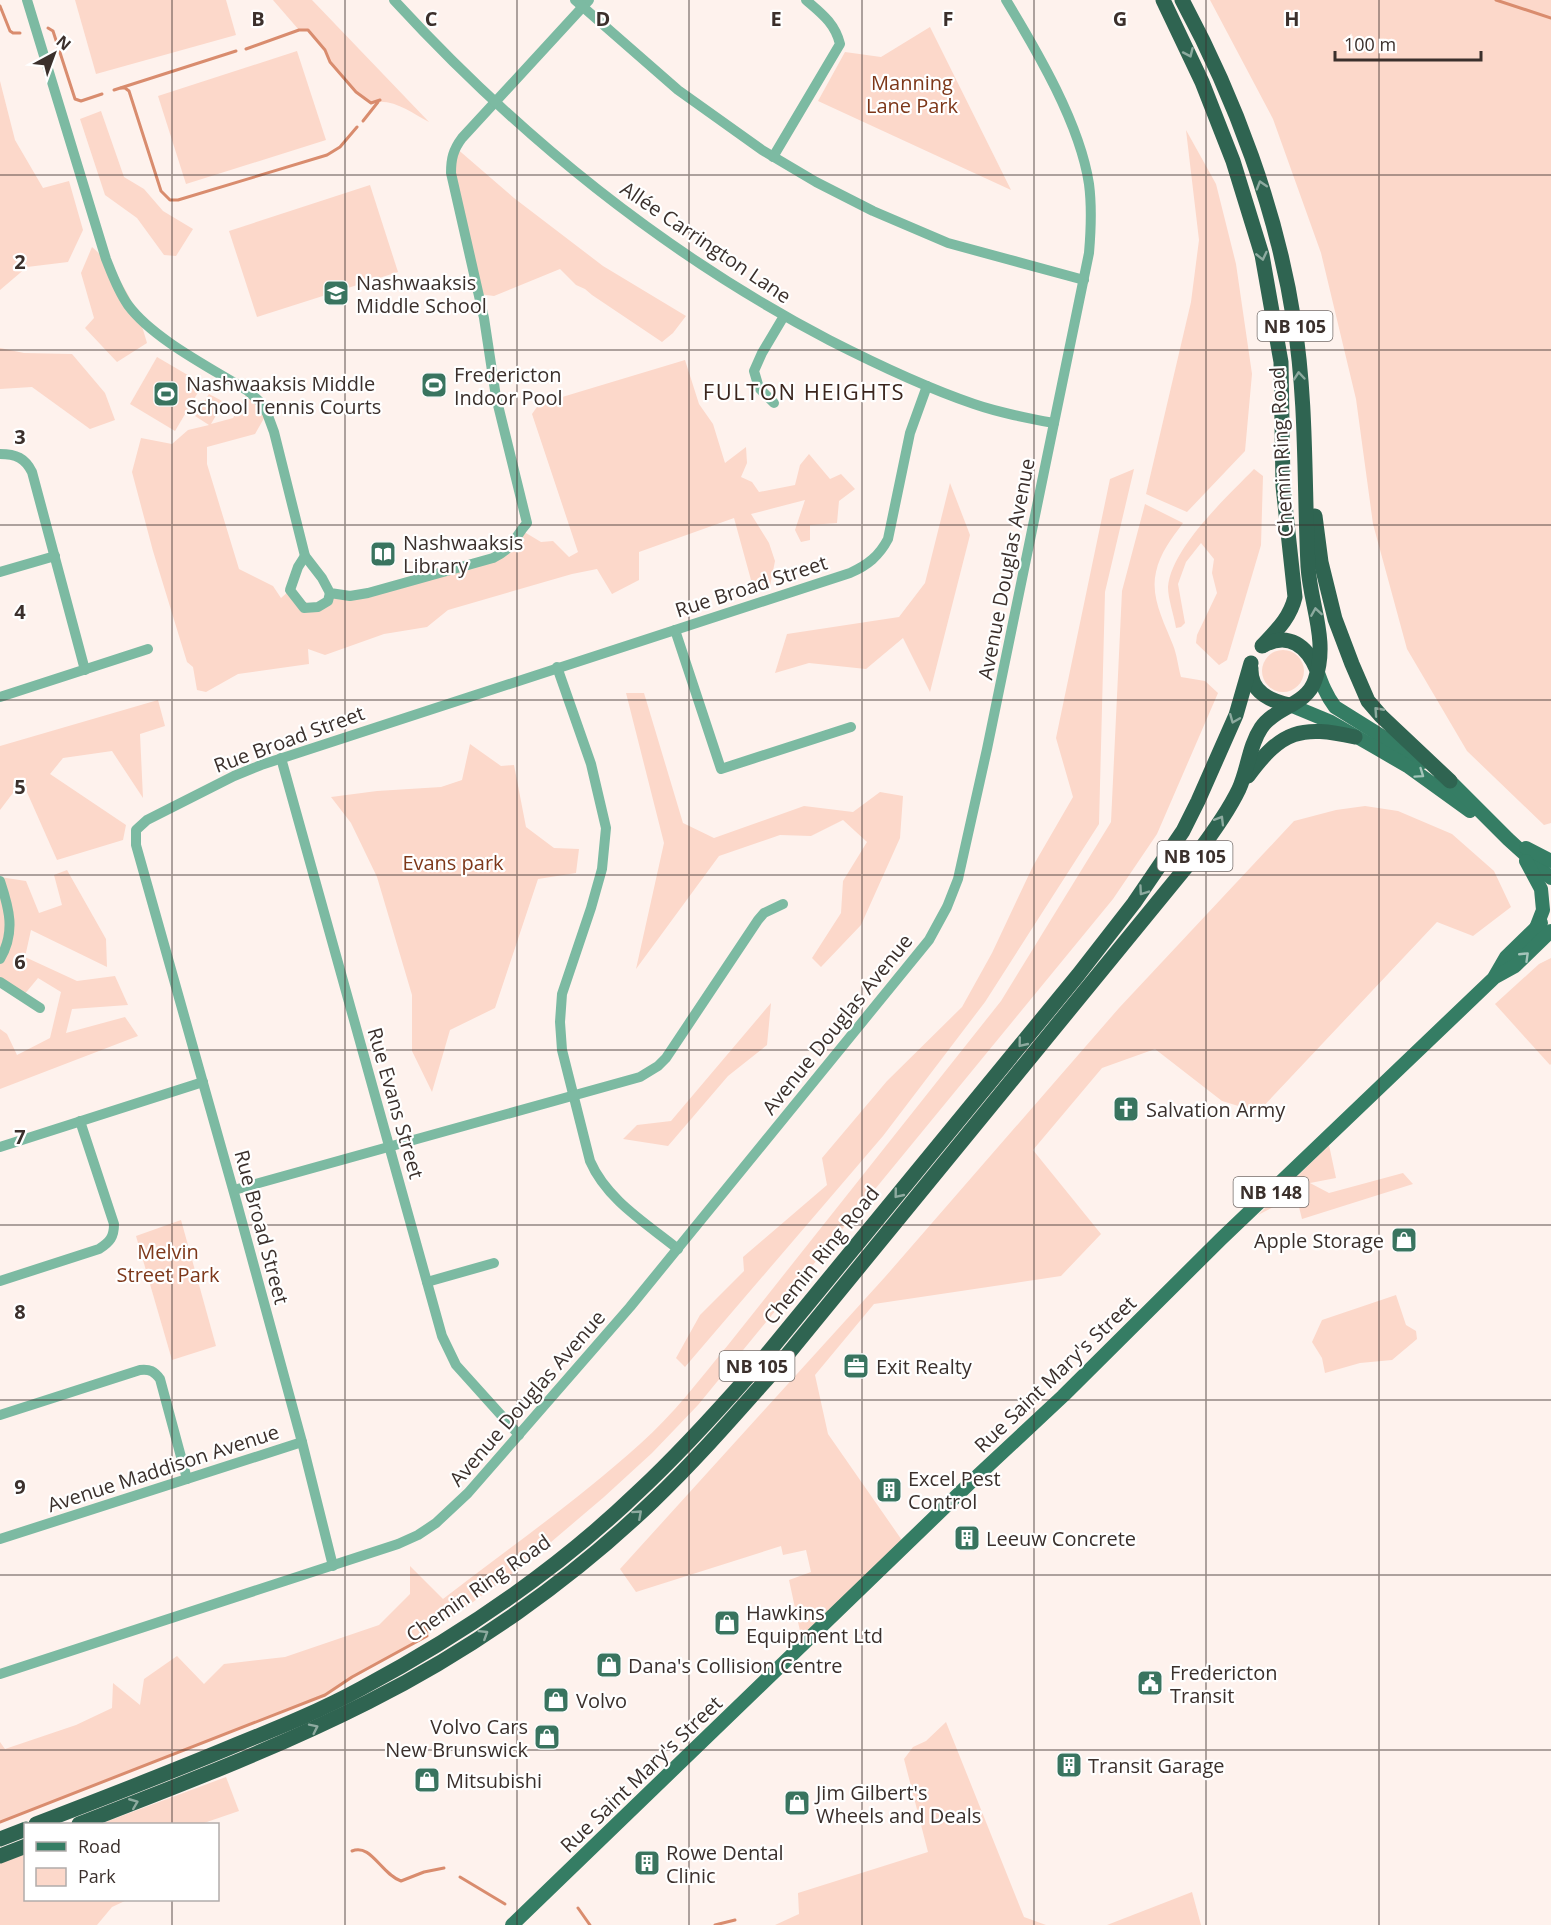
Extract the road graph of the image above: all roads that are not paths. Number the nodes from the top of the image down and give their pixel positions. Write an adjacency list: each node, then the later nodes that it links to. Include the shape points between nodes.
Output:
1 (27, 0): 18 (street, via 106,259 118,286 128,304 156,334 260,402 274,432)
2 (394, 0): 8 (street, Allée Carrington Lane)
3 (806, 0): 9 (street, via 830,21 840,44)
4 (1006, 0): 10 (street, Avenue Douglas Avenue, via 1050,77 1081,151 1092,220)
5 (1163, 0): 22 (highway, Chemin Ring Road / NB 105, one-way to 22, via 1202,82 1249,208 1262,255 1281,362 1283,486 1295,597 1285,621)
6 (1182, 0): 14 (highway, Chemin Ring Road / NB 105, one-way to 6, via 1294,322 1281,254 1262,188 1225,90)
7 (582, 2): 8 (street); 9 (street, via 678,90)
8 (495, 101): 11 (street, Allée Carrington Lane, via 644,226); 20 (street, via 455,147 451,173 484,318 496,397 527,523 513,544 493,558 369,593 350,596)
9 (773, 157): 10 (street, via 873,211 948,243)
10 (1084, 280): 15 (street, Avenue Douglas Avenue)
11 (784, 316): 12 (street, Allée Carrington Lane); 13 (street, via 754,371 759,388)
12 (927, 386): 15 (street, Allée Carrington Lane, via 1015,416); 21 (street, Rue Broad Street, via 910,434 888,538 874,559 850,573)
13 (774, 403)
14 (1302, 406): 27 (highway, Chemin Ring Road / NB 105, one-way to 14, via 1321,648 1308,571); 33 (highway, one-way to 14, via 1368,701 1352,664 1321,562)
15 (1054, 423): 51 (street, Avenue Douglas Avenue, via 980,782 958,879 947,907 929,940)
16 (0, 454): 17 (street, via 19,457 32,472)
17 (55, 556): 19 (street); 26 (street)
18 (305, 556): 20 (street); 20 (street, via 290,590 295,598 304,608 318,607 328,601)
19 (0, 572)
20 (330, 592)
21 (675, 630): 25 (street, Rue Broad Street); 30 (street, via 721,769)
22 (1262, 646): 24 (highway); 27 (highway, via 1271,641 1291,641 1309,653)
23 (148, 649): 26 (street)
24 (1251, 663): 29 (highway, via 1252,682 1259,691 1272,701); 62 (highway, Chemin Ring Road / NB 105, one-way to 62, via 1236,715 1198,801 1183,831 1134,903 753,1371 637,1493 589,1536 500,1604 360,1689 275,1729)
25 (557, 668): 32 (street, Rue Broad Street); 46 (street, via 591,764 606,828 602,869 562,994 562,1050)
26 (85, 669): 28 (street)
27 (1317, 670): 29 (highway, via 1306,695); 33 (main road, via 1335,707)
28 (0, 697)
29 (1290, 705): 31 (main road); 34 (highway, Chemin Ring Road / NB 105, via 1273,715 1261,729)
30 (851, 727)
31 (1355, 737): 34 (highway, via 1314,730 1295,734 1276,743); 35 (main road, one-way to 35, via 1409,767)
32 (281, 758): 45 (street, Rue Broad Street, via 197,794 147,820 136,830 136,845); 49 (street, Rue Evans Street)
33 (1450, 781): 35 (main road)
34 (1239, 788): 63 (highway, Chemin Ring Road / NB 105, one-way to 34, via 291,1740 370,1701 505,1621 595,1553 716,1437 774,1371 1197,855)
35 (1508, 839): 36 (main road); 37 (main road); 41 (main road, via 1531,868 1541,889)
36 (1551, 861)
37 (1551, 878)
38 (0, 880): 42 (street, via 11,923)
39 (783, 904): 46 (street, via 758,920 658,1066 640,1077)
40 (1551, 913): 41 (main road, Rue Saint Mary's Street / NB 148)
41 (1546, 932): 68 (main road, Rue Saint Mary's Street / NB 148, via 1506,957 1495,977)
42 (0, 959)
43 (0, 982): 44 (street)
44 (40, 1008)
45 (203, 1082): 47 (street); 50 (street, Rue Broad Street)
46 (573, 1096): 49 (street); 51 (street, via 590,1161 603,1185)
47 (80, 1121): 48 (street); 53 (street, via 114,1234 99,1249)
48 (0, 1147)
49 (389, 1147): 50 (street); 54 (street, Rue Evans Street)
50 (234, 1190): 57 (street, Rue Broad Street)
51 (678, 1249): 56 (street, Avenue Douglas Avenue)
52 (494, 1263): 54 (street)
53 (0, 1281)
54 (428, 1282): 56 (street, Rue Evans Street, via 442,1336 456,1365)
55 (0, 1414): 58 (street, via 148,1369 160,1379)
56 (519, 1436): 60 (street, Avenue Douglas Avenue, via 436,1523 398,1544)
57 (302, 1442): 58 (street, Avenue Maddison Avenue); 60 (street, Rue Broad Street)
58 (187, 1479): 59 (street, Avenue Maddison Avenue)
59 (0, 1539)
60 (333, 1566): 61 (street, Avenue Douglas Avenue)
61 (0, 1674)
62 (39, 1823)
63 (83, 1823)
64 (24, 1830): 65 (highway)
65 (0, 1839)
66 (24, 1847): 67 (highway)
67 (0, 1856)
68 (512, 1925)

